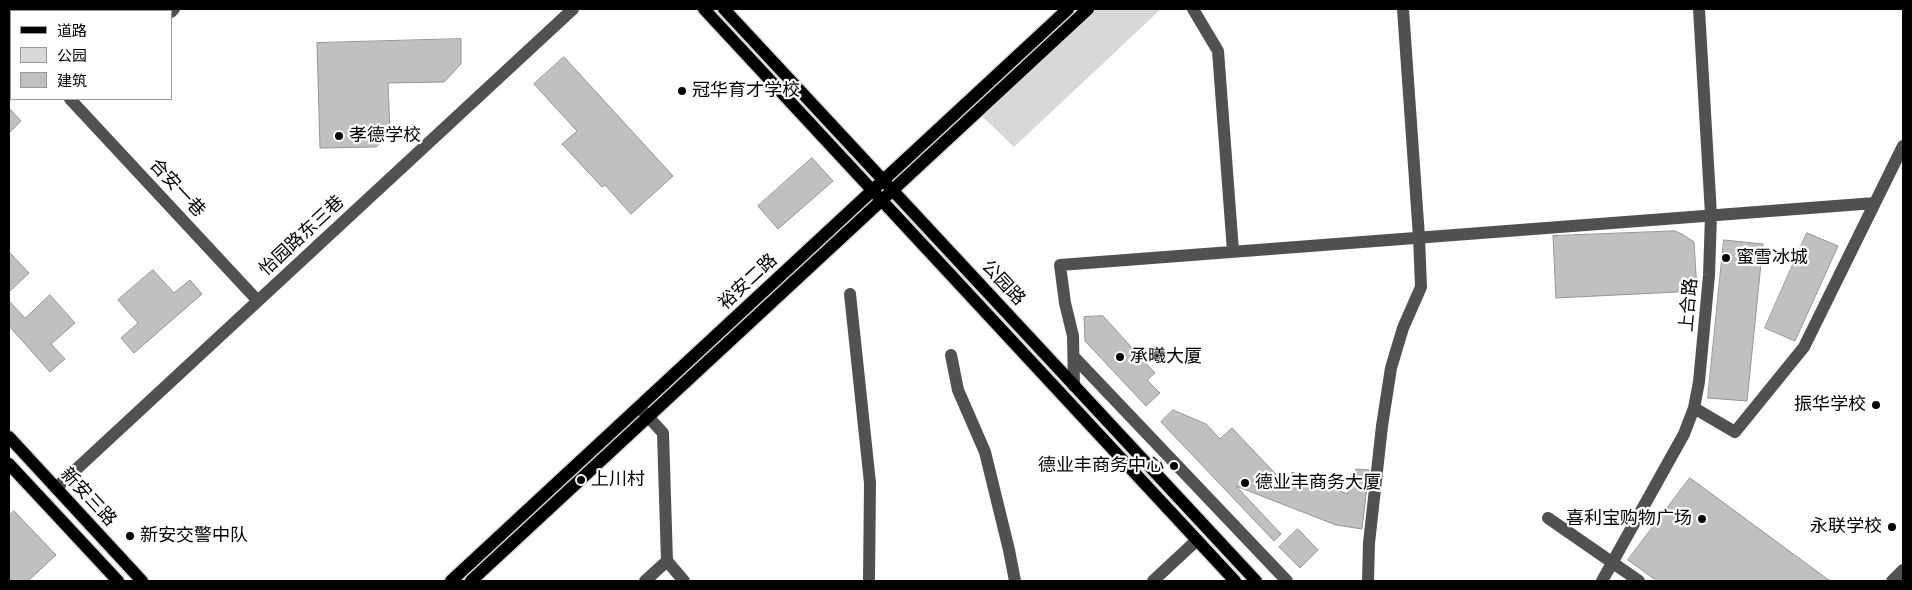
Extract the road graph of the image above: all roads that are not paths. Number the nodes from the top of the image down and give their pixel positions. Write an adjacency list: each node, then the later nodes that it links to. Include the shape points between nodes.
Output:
1 (572, 9): 19 (street, 怡园路东三巷)
2 (704, 9): 13 (main road, 公园路)
3 (724, 9): 11 (main road, 公园路)
4 (1068, 9): 11 (main road, 裕安二路)
5 (1088, 9): 12 (main road, 裕安二路)
6 (1193, 9): 17 (street, via 1218,51)
7 (1403, 9): 16 (street)
8 (1699, 9): 15 (street, 上合路)
9 (72, 100): 19 (street, 合安一巷)
10 (1903, 146): 14 (street)
11 (883, 180): 12 (main road, 公园路); 13 (main road, 裕安二路)
12 (892, 190): 13 (main road, 裕安二路); 22 (main road, 公园路)
13 (877, 195): 23 (main road, 裕安二路); 25 (main road, 裕安二路); 30 (main road, 公园路)
14 (1875, 203): 15 (street); 24 (street, via 1804,348 1735,432)
15 (1711, 215): 16 (street); 24 (street, 上合路, via 1700,382)
16 (1419, 237): 17 (street); 46 (street, via 1421,286 1391,368 1369,543)
17 (1233, 251): 21 (street, via 1060,264)
18 (850, 294): 40 (street, via 870,483)
19 (258, 301): 28 (street, 怡园路东三巷)
20 (950, 355): 41 (street, via 958,390 985,452)
21 (1074, 357): 22 (street); 45 (street)
22 (1074, 386): 44 (main road, 公园路)
23 (639, 407): 25 (street); 36 (main road, 裕安二路)
24 (1694, 408): 32 (street, 上合路, via 1684,434)
25 (648, 417): 31 (street, via 663,433); 37 (main road, 裕安二路)
26 (9, 437): 28 (main road, 新安三路)
27 (9, 464): 34 (main road, 新安三路)
28 (56, 488): 35 (main road, 新安三路)
29 (1548, 518): 32 (street)
30 (1197, 540): 42 (street); 43 (main road, 公园路)
31 (667, 561): 38 (street); 39 (street)
32 (1612, 563): 47 (street, 上合路); 48 (street)
33 (1903, 570): 49 (street)
34 (118, 581)
35 (142, 581)
36 (451, 581)
37 (471, 581)
38 (645, 581)
39 (684, 581)
40 (870, 581)
41 (1015, 581)
42 (1153, 581)
43 (1235, 581)
44 (1256, 581)
45 (1287, 581)
46 (1368, 581)
47 (1602, 581)
48 (1639, 581)
49 (1892, 581)

